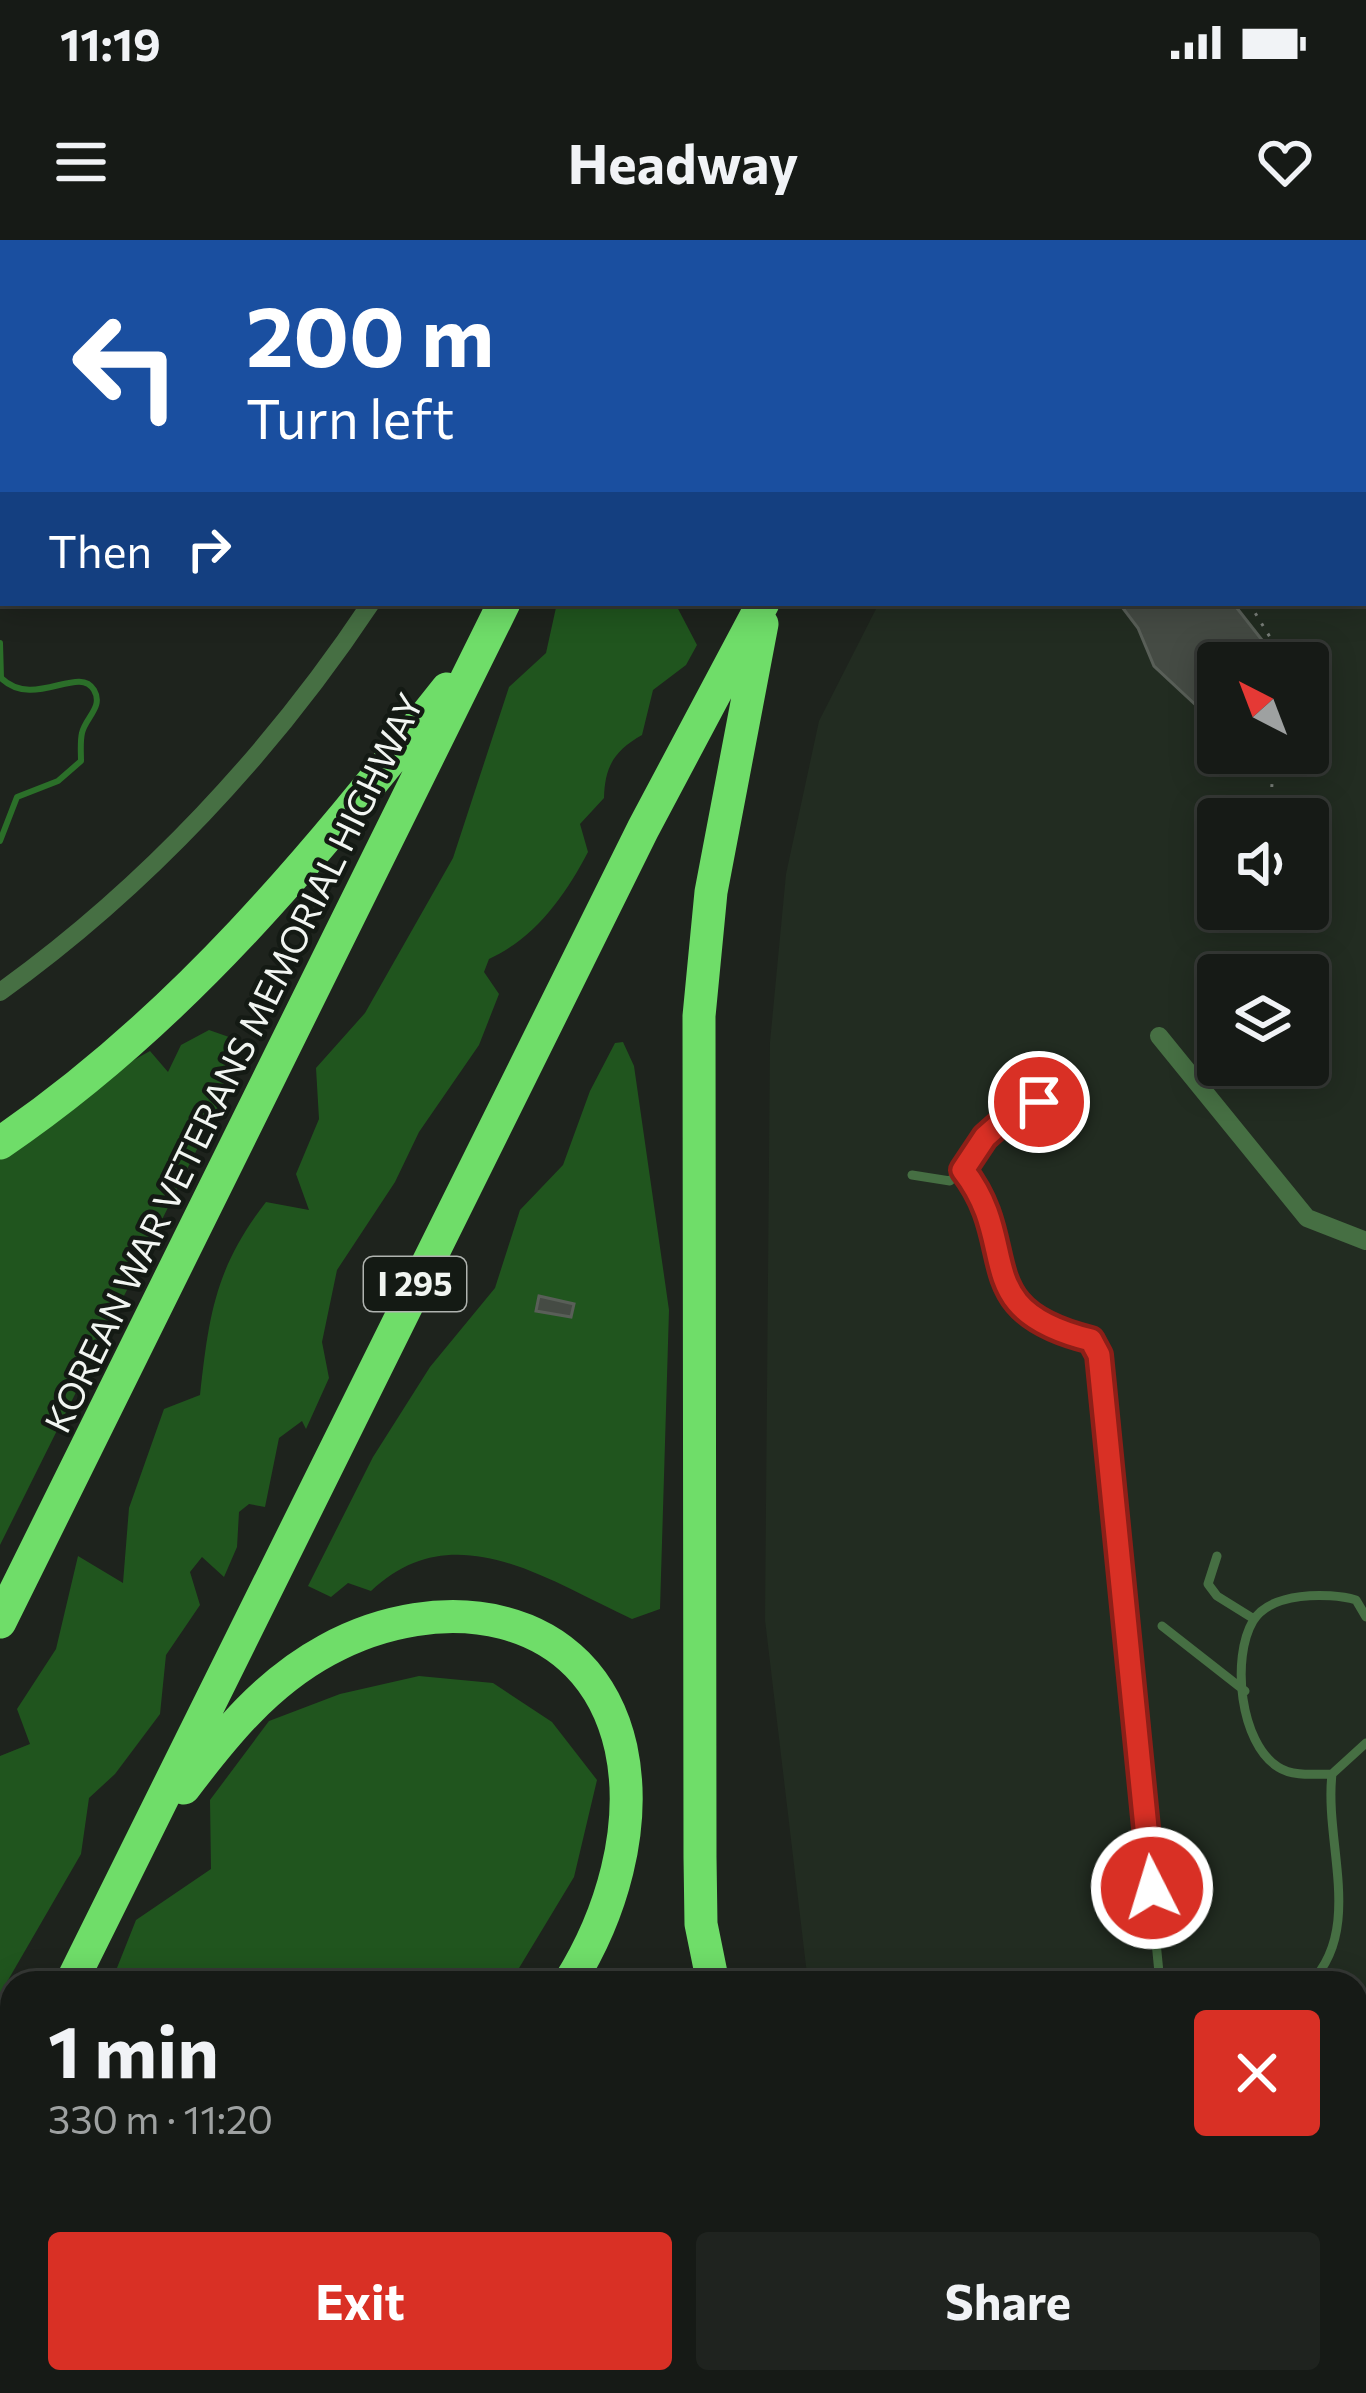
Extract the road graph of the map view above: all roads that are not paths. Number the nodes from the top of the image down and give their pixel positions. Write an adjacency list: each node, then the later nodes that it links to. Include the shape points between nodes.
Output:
1 (369, 606): 6 (street, via 206,810)
2 (502, 606): 5 (highway, KOREAN WAR VETERANS MEMORIAL HIGHWAY)
3 (763, 606): 21 (highway, I 295, via 632,850)
4 (764, 606): 24 (highway, via 711,892 699,1016 700,1857)
5 (485, 640): 9 (highway, via 264,914 127,1046); 16 (highway, KOREAN WAR VETERANS MEMORIAL HIGHWAY)
6 (0, 992)
7 (1159, 1036): 12 (street, via 1306,1217)
8 (1067, 1089): 10 (lane, via 1011,1114)
9 (0, 1143)
10 (963, 1170): 11 (lane, via 950,1181); 25 (lane, via 985,1198 1012,1301 1039,1323 1091,1340 1099,1355)
11 (912, 1175)
12 (1366, 1240)
13 (1217, 1556): 15 (lane, via 1208,1584)
14 (1366, 1617): 15 (lane, via 1356,1600 1337,1595 1272,1603)
15 (1254, 1619): 18 (lane, via 1243,1651)
16 (0, 1622)
17 (1162, 1626): 18 (lane)
18 (1245, 1690): 20 (lane, via 1256,1744 1279,1768)
19 (1366, 1743): 20 (lane)
20 (1332, 1774): 26 (lane, via 1340,1923 1335,1951)
21 (77, 1971)
22 (77, 1971): 23 (highway, via 178,1796 254,1704 342,1642 411,1618 458,1614 524,1629 562,1652 596,1691 617,1735 626,1802 616,1874)
23 (575, 1971)
24 (710, 1971)
25 (1159, 1971)
26 (1319, 1971)

